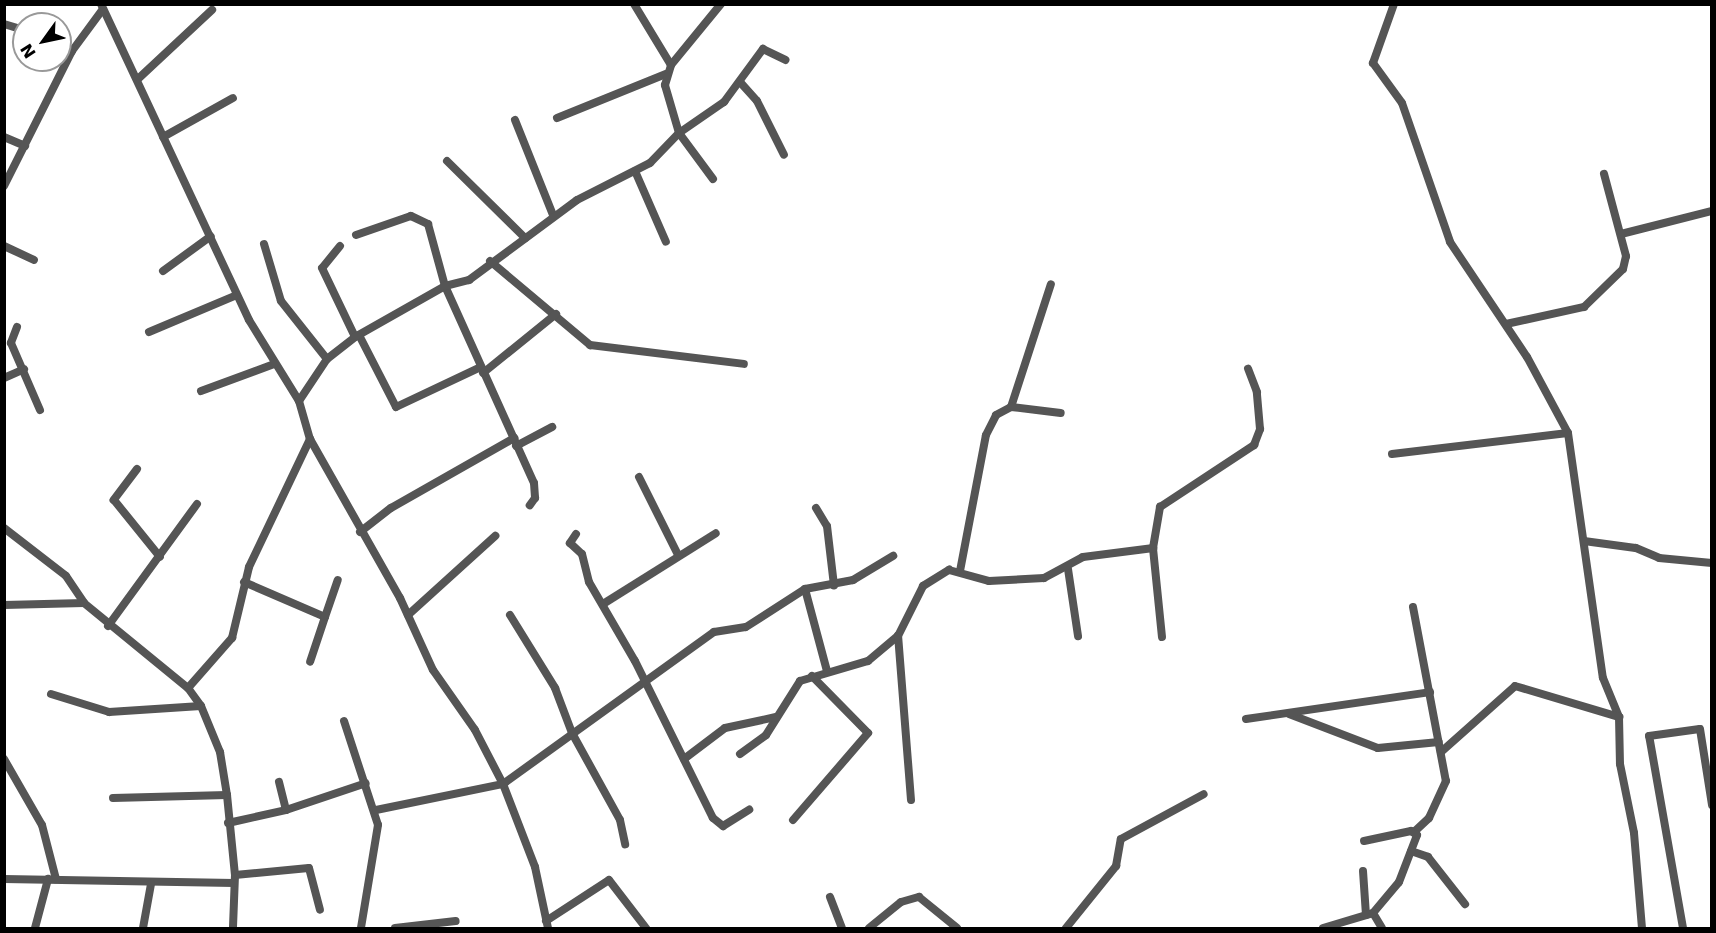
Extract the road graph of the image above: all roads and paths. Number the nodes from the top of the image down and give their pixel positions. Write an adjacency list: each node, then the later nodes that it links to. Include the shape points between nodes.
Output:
1 (634, 4): 8 (street)
2 (721, 4): 8 (street)
3 (1394, 4): 43 (street, via 1372,63 1402,103 1450,242)
4 (102, 7): 6 (street); 11 (street)
5 (212, 10): 11 (street)
6 (72, 51)
7 (786, 60): 12 (street, via 763,49)
8 (671, 65): 10 (street)
9 (62, 72): 19 (street)
10 (666, 74): 14 (street); 16 (street)
11 (139, 78): 18 (street)
12 (740, 82): 16 (street, via 724,102); 20 (street, via 757,101)
13 (233, 98): 18 (street)
14 (557, 118)
15 (515, 120): 27 (street)
16 (679, 133): 22 (street); 24 (street)
17 (4, 137): 19 (street)
18 (163, 137): 30 (street)
19 (25, 146): 25 (street)
20 (784, 155)
21 (447, 161): 31 (street)
22 (635, 171): 27 (street); 32 (street)
23 (1604, 174): 28 (street)
24 (713, 179)
25 (4, 186)
26 (1712, 212): 28 (street)
27 (553, 215): 31 (street)
28 (1621, 234): 43 (street, via 1626,264 1590,303)
29 (356, 235): 40 (street, via 400,218 422,217 432,230)
30 (211, 236): 38 (street); 41 (street)
31 (525, 238): 37 (street)
32 (666, 242)
33 (264, 244): 47 (street, via 281,301)
34 (4, 246): 36 (street)
35 (340, 246): 46 (street, via 322,268)
36 (34, 260)
37 (490, 261): 40 (street, via 469,280); 42 (street, via 537,305)
38 (163, 271)
39 (1051, 284): 56 (street)
40 (445, 286): 46 (street); 52 (street)
41 (237, 295): 45 (street); 48 (street)
42 (556, 314): 49 (street, via 580,338 601,348); 52 (street)
43 (1506, 324): 60 (street)
44 (17, 327): 50 (street, via 11,343)
45 (149, 332)
46 (357, 336): 47 (street); 52 (street, via 396,407)
47 (327, 359): 55 (street)
48 (274, 364): 54 (street); 55 (street)
49 (744, 364)
50 (24, 369): 53 (street); 57 (street)
51 (1248, 369): 75 (street, via 1257,392 1260,429 1254,445 1160,507)
52 (482, 370): 62 (street)
53 (4, 378)
54 (201, 391)
55 (299, 401): 61 (street)
56 (1011, 407): 58 (street); 81 (street, via 996,415 986,435)
57 (40, 410)
58 (1061, 413)
59 (552, 427): 62 (street)
60 (1568, 433): 63 (street); 74 (street)
61 (310, 439): 70 (street); 83 (street, via 280,491)
62 (515, 442): 67 (street, via 536,493); 70 (street, via 391,508)
63 (1392, 454)
64 (137, 470): 78 (street, via 114,500)
65 (639, 477): 76 (street)
66 (197, 504): 78 (street)
67 (530, 505)
68 (816, 508): 84 (street, via 827,526)
69 (4, 528): 86 (street, via 66,576)
70 (360, 532): 90 (street)
71 (716, 533): 76 (street)
72 (576, 534): 87 (street, via 570,543 582,554 589,582)
73 (495, 536): 90 (street)
74 (1584, 541): 79 (street, via 1636,548 1659,558); 107 (street, via 1603,678)
75 (1153, 548): 80 (street, via 1083,557); 96 (street)
76 (678, 555): 87 (street)
77 (892, 556): 84 (street)
78 (160, 557): 93 (street)
79 (1712, 563)
80 (1068, 569): 81 (street, via 1024,580 989,580); 95 (street)
81 (960, 571): 94 (street, via 949,570 923,586)
82 (338, 580): 92 (street)
83 (244, 582): 92 (street); 101 (street, via 232,638)
84 (834, 586): 85 (street)
85 (806, 589): 98 (street); 100 (street, via 753,623 714,633)
86 (84, 603): 88 (street); 93 (street)
87 (603, 604): 100 (street)
88 (4, 605)
89 (1413, 607): 102 (street)
90 (408, 615): 118 (street, via 433,670 475,730)
91 (510, 615): 110 (street, via 555,688)
92 (325, 617): 97 (street)
93 (108, 626): 101 (street)
94 (898, 636): 98 (street, via 868,661); 122 (street)
95 (1078, 636)
96 (1162, 637)
97 (309, 662)
98 (827, 671): 99 (street)
99 (812, 676): 106 (street, via 800,681); 127 (street, via 868,733)
100 (643, 680): 110 (street); 115 (street)
101 (188, 688): 104 (street)
102 (1430, 692): 105 (street); 111 (street)
103 (51, 694): 104 (street, via 109,712)
104 (201, 706): 120 (street, via 220,752)
105 (1286, 713): 108 (street); 111 (street, via 1378,748)
106 (776, 717): 113 (street, via 759,744); 115 (street, via 724,728)
107 (1619, 717): 112 (street, via 1515,686); 156 (street, via 1620,764 1634,833)
108 (1246, 719)
109 (344, 721): 117 (street)
110 (572, 733): 118 (street); 131 (street, via 620,820)
111 (1439, 742): 112 (street)
112 (1441, 752): 129 (street, via 1443,795)
113 (740, 754)
114 (4, 759): 135 (street, via 42,825)
115 (684, 759): 126 (street, via 719,825)
116 (279, 782): 124 (street)
117 (366, 783): 124 (street); 125 (street)
118 (503, 784): 125 (street); 143 (street, via 535,867)
119 (1204, 794): 153 (street, via 1121,839 1116,866)
120 (227, 795): 121 (street); 128 (street)
121 (113, 798)
122 (911, 800)
123 (1712, 805): 157 (street, via 1700,729 1649,736)
124 (286, 810): 128 (street)
125 (376, 810): 147 (street, via 378,825)
126 (750, 810)
127 (793, 820)
128 (228, 823): 136 (street)
129 (1415, 831): 130 (street); 132 (street)
130 (1364, 842)
131 (625, 844)
132 (1411, 851): 139 (street, via 1428,857); 141 (street, via 1399,882)
133 (1363, 871): 141 (street)
134 (4, 879): 135 (street)
135 (52, 879): 137 (street); 144 (street)
136 (234, 879): 137 (street); 140 (street, via 309,868); 146 (street)
137 (151, 884): 145 (street)
138 (830, 897): 150 (street)
139 (1465, 904)
140 (320, 910)
141 (1369, 914): 154 (street); 155 (street)
142 (456, 921): 148 (street)
143 (547, 925): 149 (street, via 609,879)
144 (35, 928)
145 (142, 928)
146 (233, 928)
147 (361, 928)
148 (395, 928)
149 (646, 928)
150 (842, 928)
151 (869, 928): 152 (street, via 901,902 919,897)
152 (957, 928)
153 (1066, 928)
154 (1323, 928)
155 (1382, 928)
156 (1642, 928)
157 (1683, 928)

